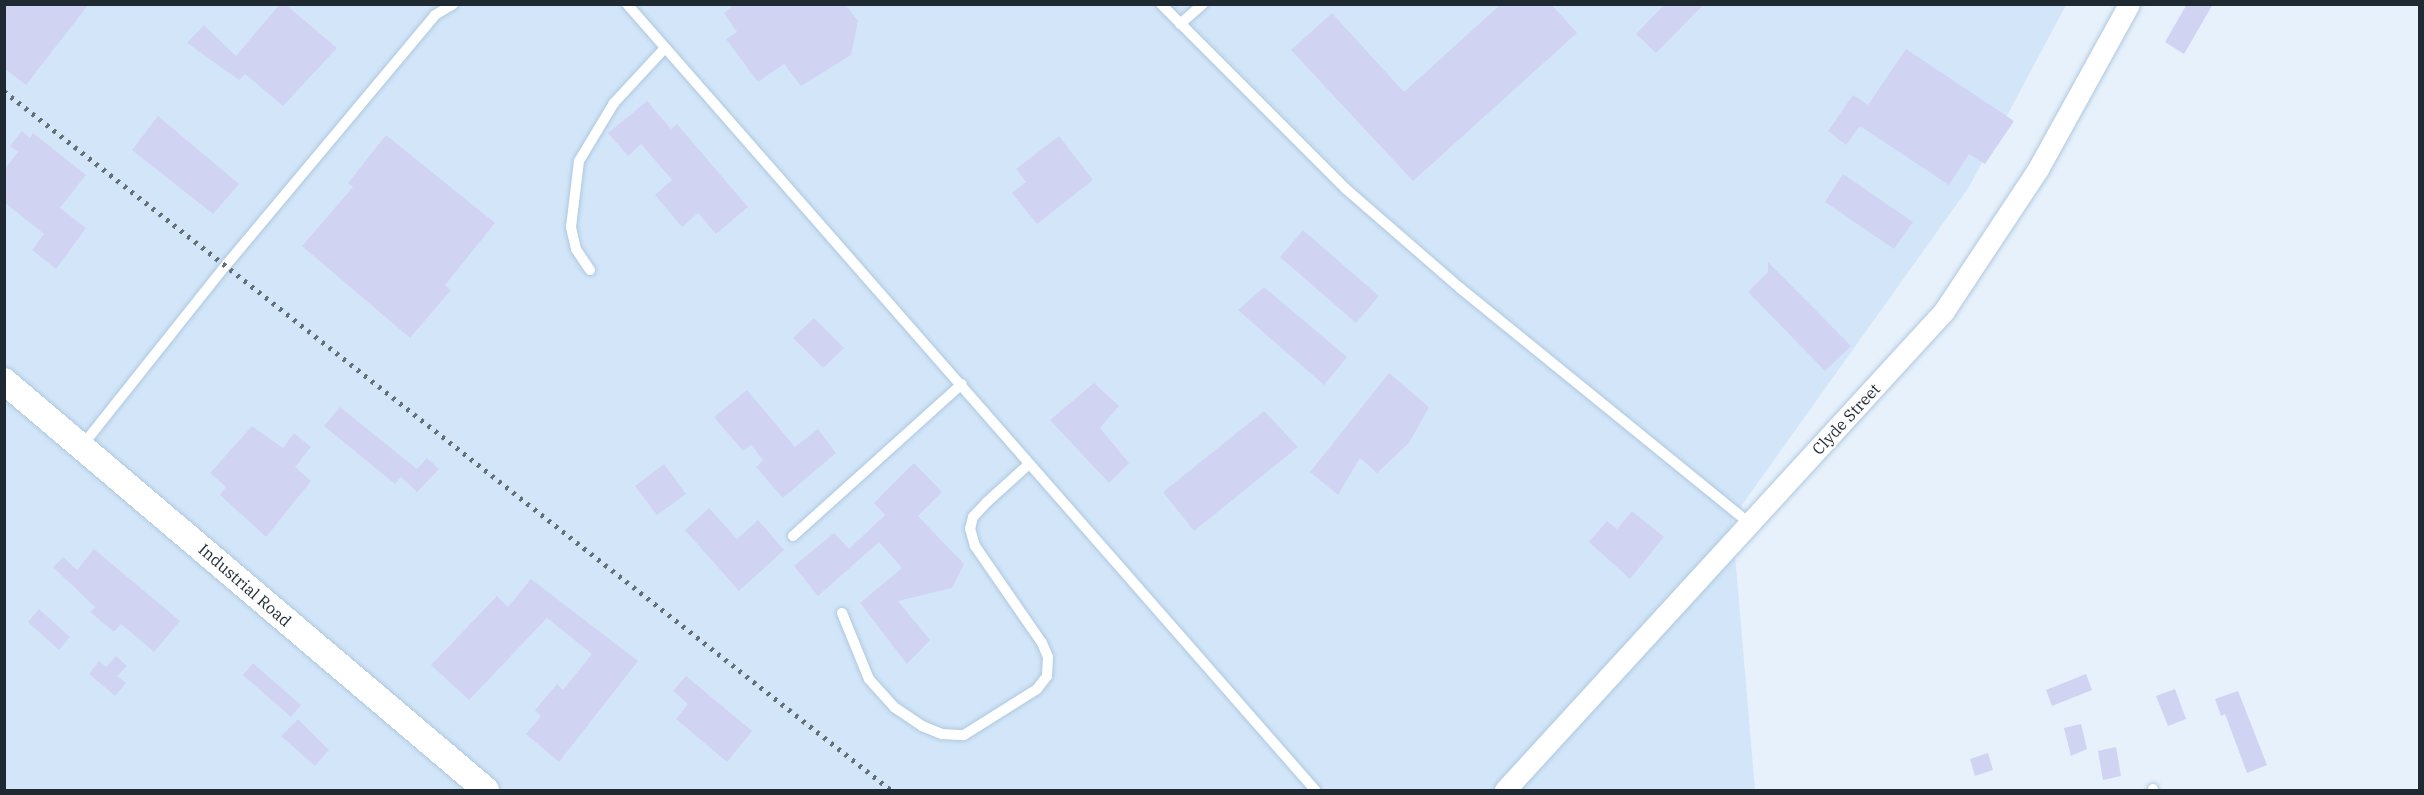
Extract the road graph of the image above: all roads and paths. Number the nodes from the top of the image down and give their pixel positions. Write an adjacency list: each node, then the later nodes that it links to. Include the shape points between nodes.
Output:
1 (453, 4): 11 (lane, via 430,21)
2 (627, 4): 7 (lane)
3 (1161, 4): 6 (lane)
4 (1203, 4): 6 (lane)
5 (2129, 4): 13 (street, Clyde Street, via 2038,170 1944,311)
6 (1180, 24): 13 (lane, via 1355,197 1460,288)
7 (665, 48): 8 (lane, via 614,103 579,161 572,227 576,249); 10 (lane)
8 (590, 270)
9 (4, 381): 11 (street, Industrial Road)
10 (962, 384): 12 (lane); 14 (lane)
11 (82, 446): 16 (street, Industrial Road)
12 (1029, 464): 15 (lane, via 973,517 970,529 975,546 1048,657 1047,676 1037,689 964,735 942,734 894,707 869,679); 17 (lane)
13 (1749, 523): 18 (street, Clyde Street)
14 (793, 536)
15 (842, 613)
16 (486, 790)
17 (1315, 790)
18 (1505, 790)

